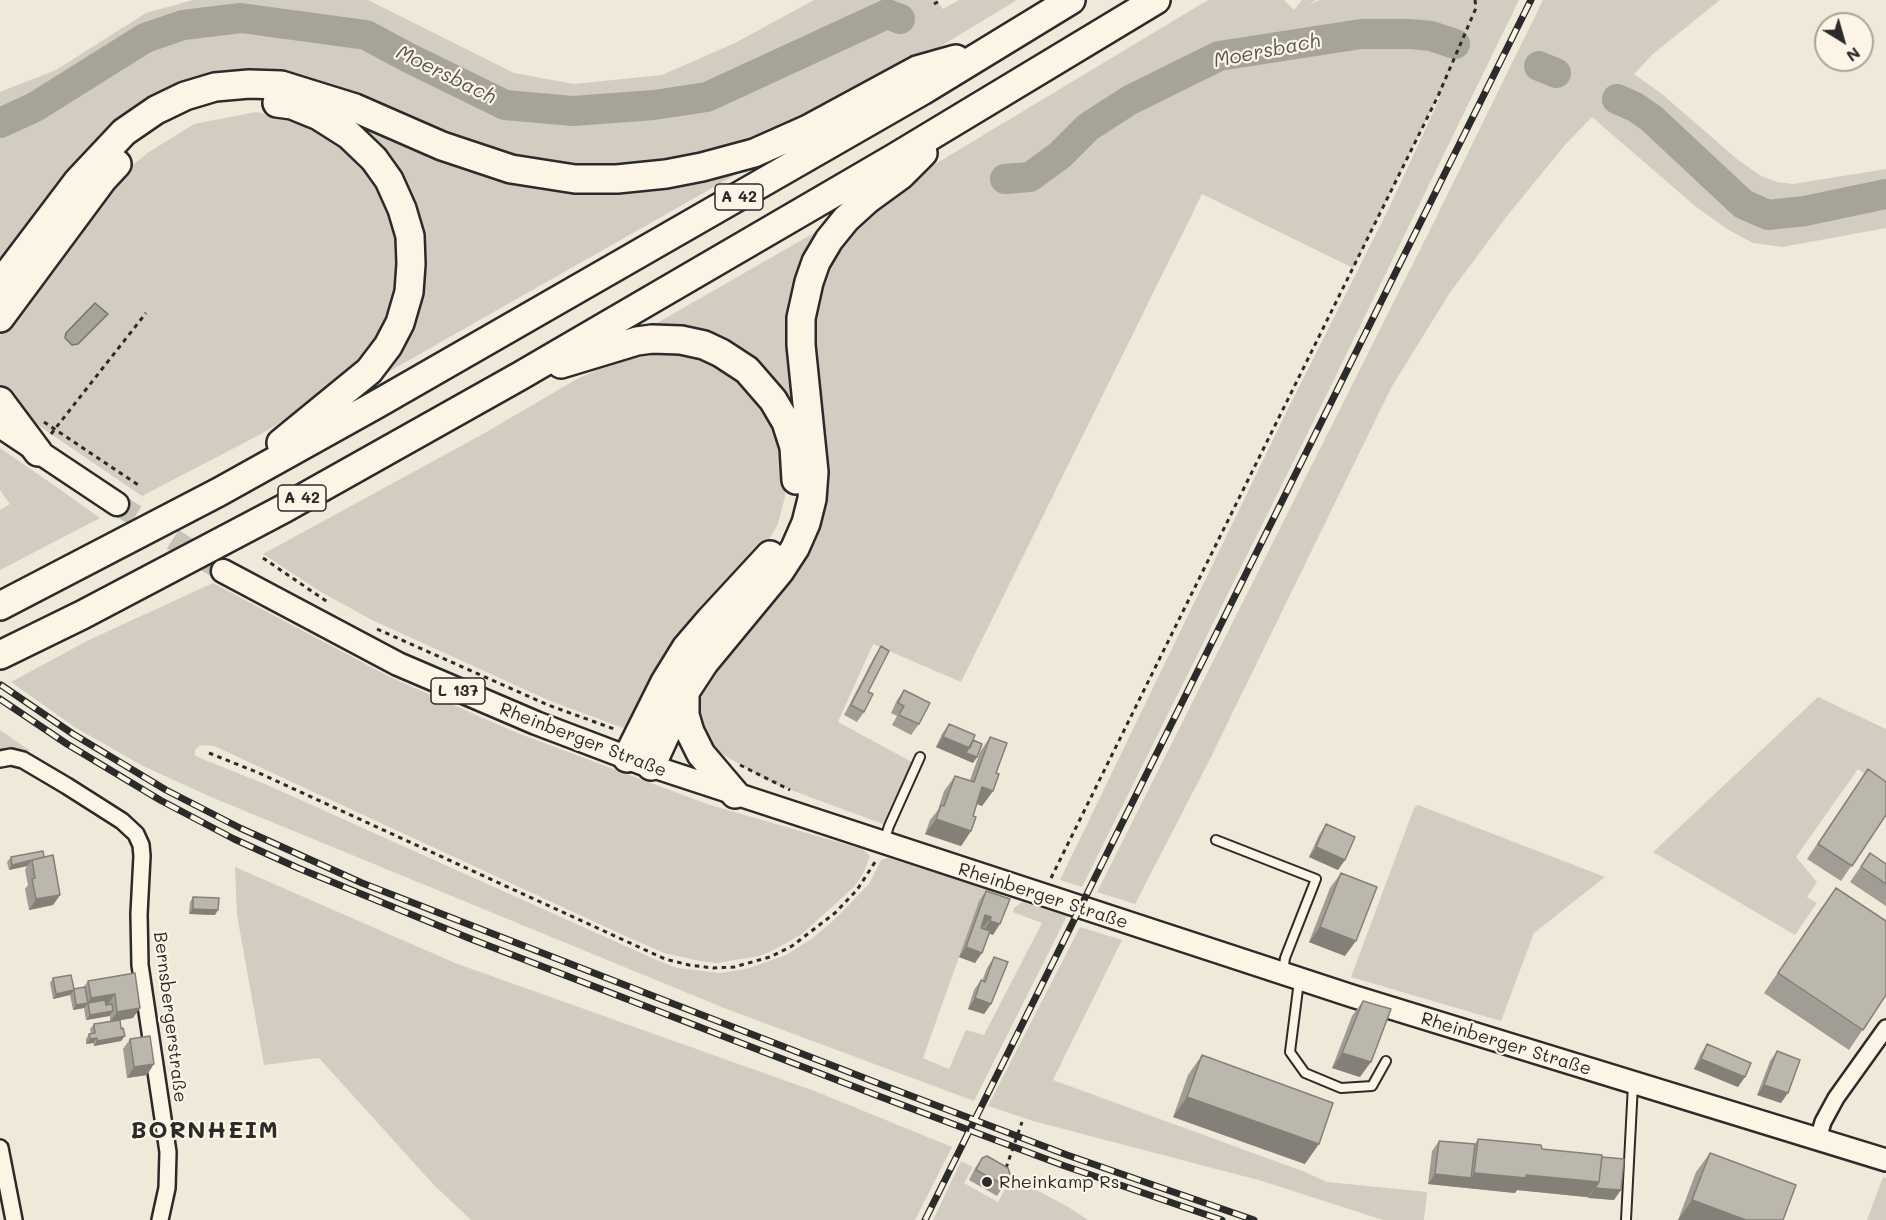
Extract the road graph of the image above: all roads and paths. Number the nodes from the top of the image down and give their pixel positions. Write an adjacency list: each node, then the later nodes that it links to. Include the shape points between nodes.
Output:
1 (941, 0): 5 (path)
2 (1071, 0): 6 (highway, A 42)
3 (1156, 0): 7 (highway, A 42)
4 (1475, 0): 36 (path, via 1476,8 1438,96 1050,880)
5 (934, 4)
6 (992, 49): 8 (highway, via 917,70 808,129 754,153 666,174 616,179 575,179 494,165 355,108 281,85 215,87 156,110 124,132 78,181); 18 (highway, A 42, via 657,245)
7 (954, 122): 11 (highway, A 42); 26 (highway, via 901,175 846,219 816,262 801,318 814,472 806,523 780,571 719,643)
8 (0, 284)
9 (146, 313): 15 (path)
10 (0, 318): 18 (highway, via 122,158 159,128 193,110 225,102 262,100 292,105 349,135 389,180 410,236 409,292 400,323 369,371)
11 (520, 376): 25 (highway, A 42, via 285,508); 28 (highway, via 637,341 681,340 704,345 747,370 762,385 786,422 794,447 796,495 781,538 765,562 686,648 665,682)
12 (0, 401): 16 (highway)
13 (38, 418): 15 (path)
14 (0, 426): 16 (main road)
15 (54, 429): 16 (path); 17 (path)
16 (38, 452): 19 (main road)
17 (140, 486)
18 (219, 492): 22 (highway, A 42)
19 (117, 504)
20 (263, 558): 23 (path)
21 (224, 571): 28 (main road, Rheinberger Straße / L 137, via 399,664 503,710)
22 (0, 606)
23 (338, 608)
24 (369, 625): 28 (path, via 548,705)
25 (0, 655)
26 (685, 692): 28 (highway); 33 (highway, via 690,732 701,754)
27 (210, 753): 35 (path, via 655,954 689,965 742,965 792,946 857,891)
28 (638, 754): 33 (main road, Rheinberger Straße / L 137)
29 (920, 757): 35 (lane)
30 (0, 759): 47 (street, Bernsbergerstraße, via 22,760 67,786 122,821 141,845 140,965 168,1152)
31 (734, 761): 32 (path)
32 (793, 791)
33 (735, 794): 35 (main road, Rheinberger Straße / L 137)
34 (1216, 840): 37 (lane, via 1316,879 1285,958)
35 (884, 843): 37 (main road, Rheinberger Straße / L 137)
36 (1056, 882)
37 (1291, 977): 39 (lane, via 1290,1053 1305,1073 1341,1088 1372,1086); 40 (main road, Rheinberger Straße / L 137)
38 (1886, 1028): 42 (street, via 1836,1098)
39 (1386, 1061)
40 (1633, 1083): 42 (main road, Rheinberger Straße / L 137); 48 (lane)
41 (1022, 1122): 45 (path)
42 (1818, 1139): 44 (main road, Rheinberger Straße / L 137)
43 (0, 1148): 46 (street)
44 (1886, 1160)
45 (1006, 1168)
46 (14, 1220)
47 (160, 1220)
48 (1626, 1220)

